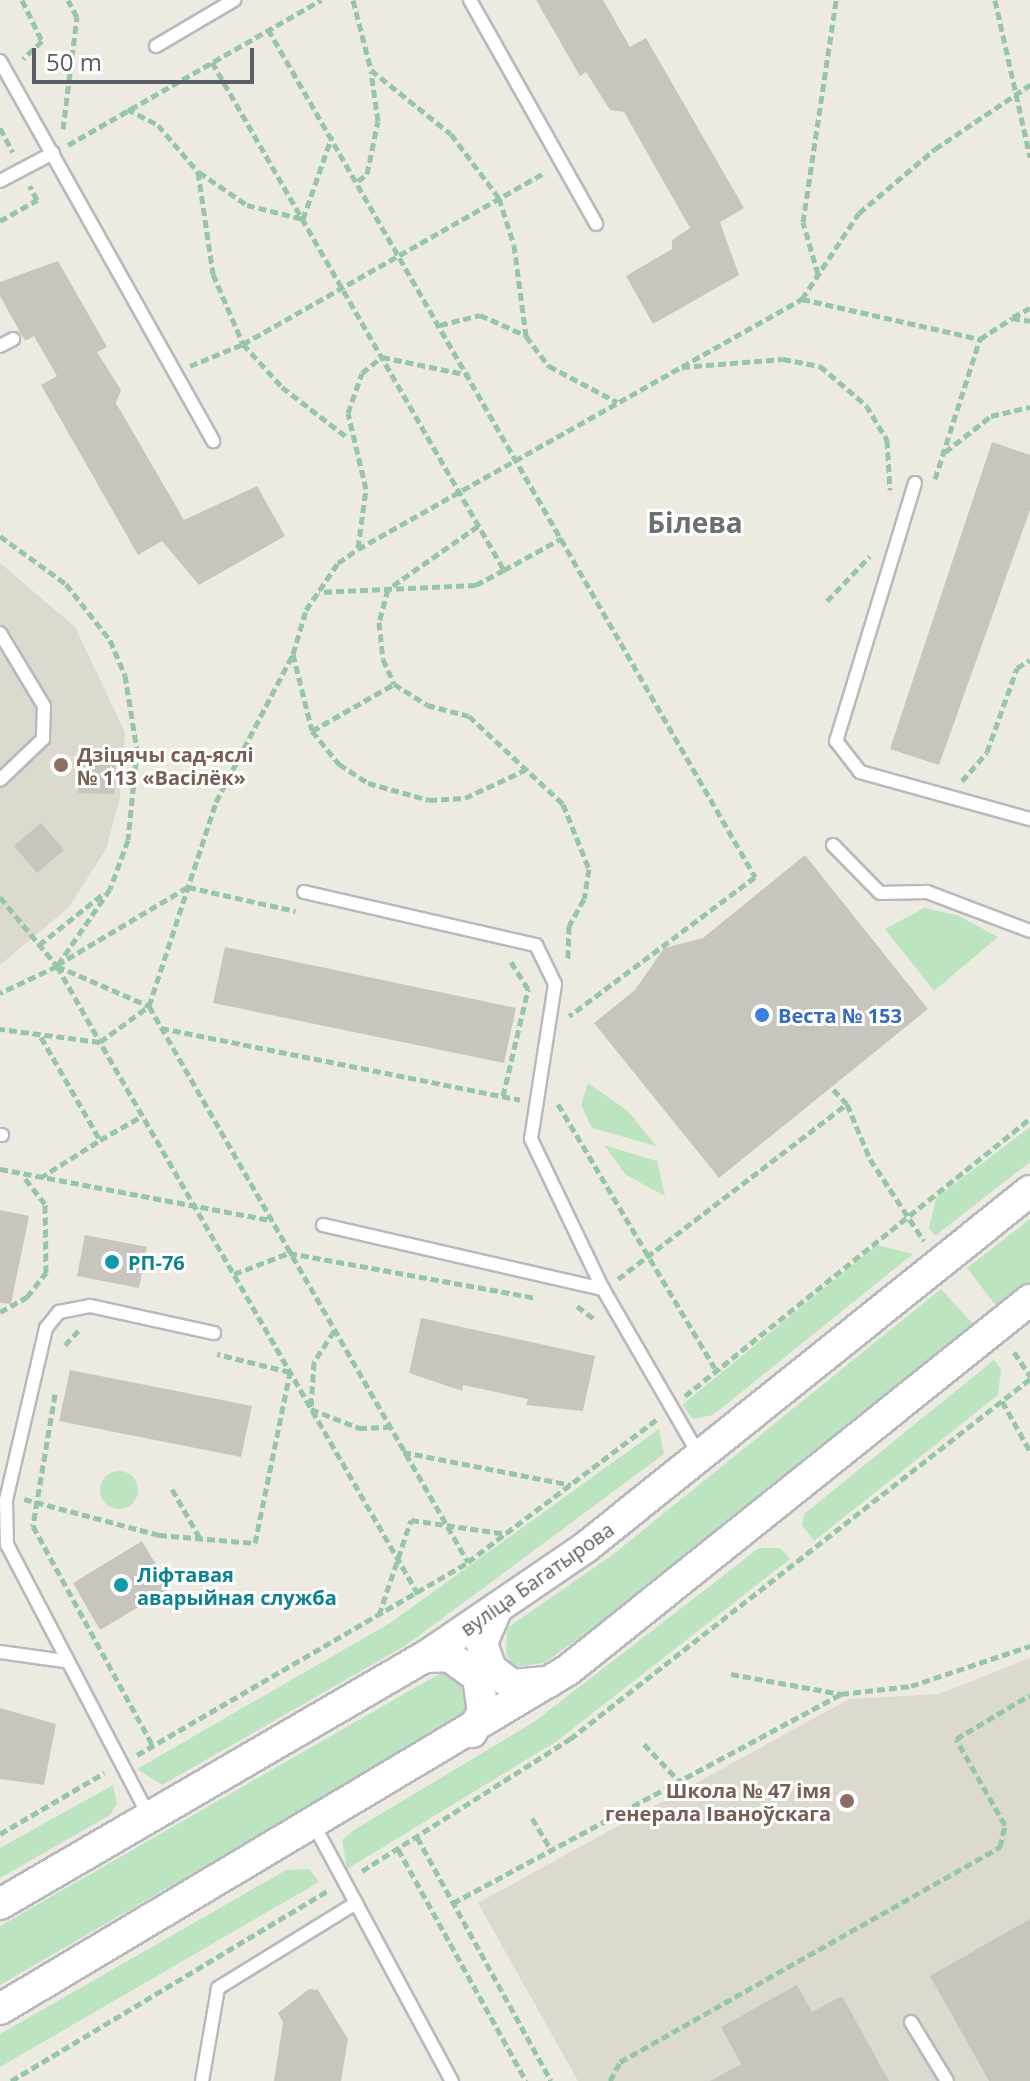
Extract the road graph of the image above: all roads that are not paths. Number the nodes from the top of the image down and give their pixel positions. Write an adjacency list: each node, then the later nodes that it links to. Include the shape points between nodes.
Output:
1 (234, 0): 3 (lane)
2 (470, 0): 7 (lane)
3 (156, 46)
4 (0, 61): 5 (lane)
5 (53, 153): 6 (lane); 10 (lane)
6 (0, 181)
7 (596, 224)
8 (13, 339): 9 (lane)
9 (0, 346)
10 (213, 441)
11 (915, 483): 14 (lane, via 836,741 860,772)
12 (0, 633): 13 (lane, via 44,706 43,739)
13 (0, 780)
14 (1030, 819)
15 (833, 845): 17 (lane, via 880,893 927,892)
16 (304, 892): 20 (lane, via 536,945 555,984 531,1139)
17 (1030, 931)
18 (1030, 1191): 23 (street, вуліца Багатырова)
19 (323, 1225): 20 (lane)
20 (603, 1289): 23 (lane)
21 (1030, 1300): 28 (street)
22 (214, 1333): 27 (lane, via 90,1306 59,1312 46,1328 6,1500 7,1545)
23 (700, 1456): 24 (street, вуліца Багатырова)
24 (498, 1607): 26 (street, вуліца Багатырова); 28 (street, via 483,1630 491,1669 512,1685)
25 (0, 1652): 27 (lane)
26 (425, 1657): 29 (street, via 461,1660 478,1677 483,1711); 30 (street, вуліца Багатырова)
27 (64, 1661): 30 (lane)
28 (550, 1682): 29 (street)
29 (472, 1732): 31 (street)
30 (151, 1819): 33 (street, вуліца Багатырова)
31 (315, 1827): 32 (lane); 34 (street)
32 (356, 1903): 36 (lane, via 218,1988); 37 (lane)
33 (0, 1904)
34 (0, 2009)
35 (911, 2022): 38 (lane)
36 (202, 2081)
37 (452, 2081)
38 (947, 2081)

